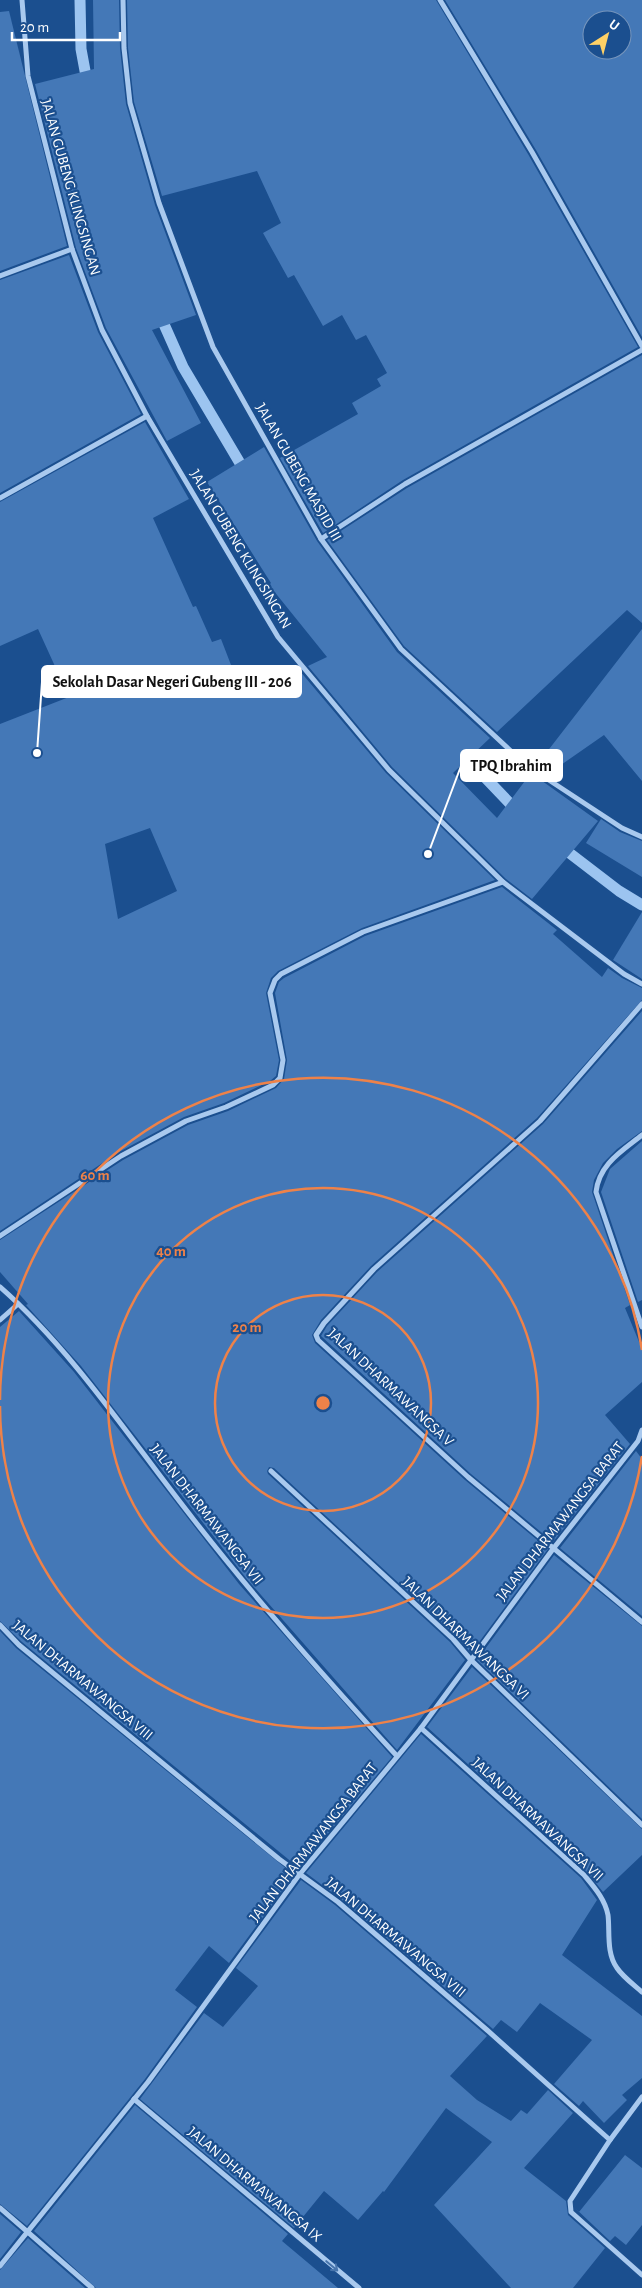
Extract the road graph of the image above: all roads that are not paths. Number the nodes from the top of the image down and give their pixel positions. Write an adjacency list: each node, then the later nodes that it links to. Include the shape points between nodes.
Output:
1 (22, 0): 4 (street, JALAN GUBENG KLINGSINGAN, via 28,76)
2 (123, 0): 10 (street, JALAN GUBENG MASJID III, via 130,103 159,203 213,347)
3 (440, 0): 6 (street, via 532,152)
4 (72, 249): 5 (street); 8 (street, JALAN GUBENG KLINGSINGAN, via 102,330)
5 (0, 276)
6 (642, 346)
7 (642, 350): 10 (street, via 405,484)
8 (147, 416): 9 (street); 12 (street, JALAN GUBENG KLINGSINGAN, via 278,637 389,770)
9 (0, 498)
10 (321, 539): 11 (street, JALAN GUBENG MASJID III, via 401,649 526,764 622,828)
11 (642, 837)
12 (503, 882): 13 (street, JALAN GUBENG KLINGSINGAN, via 624,974); 16 (street, via 363,932 281,974 270,993 283,1060 280,1078 273,1085 186,1121 121,1156)
13 (642, 984)
14 (642, 1004): 24 (street, JALAN DHARMAWANGSA V, via 540,1121 374,1269 316,1335 387,1404)
15 (642, 1135): 20 (street, via 602,1171 596,1192)
16 (0, 1236)
17 (0, 1287): 18 (street, JALAN DHARMAWANGSA VII)
18 (18, 1304): 19 (street); 29 (street, JALAN DHARMAWANGSA VII, via 72,1364 305,1655)
19 (0, 1320)
20 (642, 1327)
21 (642, 1430): 22 (street, JALAN DHARMAWANGSA BARAT)
22 (640, 1442): 24 (street, JALAN DHARMAWANGSA BARAT)
23 (271, 1471): 27 (street, JALAN DHARMAWANGSA VI, via 453,1639)
24 (553, 1548): 25 (street, JALAN DHARMAWANGSA V); 27 (street, JALAN DHARMAWANGSA BARAT)
25 (642, 1622)
26 (0, 1625): 31 (street, JALAN DHARMAWANGSA VIII, via 20,1645)
27 (470, 1660): 28 (street, JALAN DHARMAWANGSA BARAT); 30 (street, JALAN DHARMAWANGSA VI)
28 (420, 1728): 29 (street, JALAN DHARMAWANGSA BARAT); 32 (street, JALAN DHARMAWANGSA VII, via 584,1875 604,1901 616,1967)
29 (397, 1756): 31 (street, JALAN DHARMAWANGSA BARAT)
30 (642, 1825)
31 (299, 1875): 34 (street, JALAN DHARMAWANGSA BARAT); 35 (street, JALAN DHARMAWANGSA VIII, via 338,1902)
32 (642, 1992)
33 (642, 2097): 35 (street)
34 (134, 2099): 37 (street, JALAN DHARMAWANGSA BARAT); 41 (street, JALAN DHARMAWANGSA IX, one-way to 41)
35 (610, 2140): 39 (street, via 570,2201 571,2212)
36 (0, 2208): 37 (street)
37 (27, 2233): 38 (street, JALAN DHARMAWANGSA BARAT); 40 (street)
38 (0, 2266)
39 (642, 2275)
40 (92, 2288)
41 (359, 2288)

